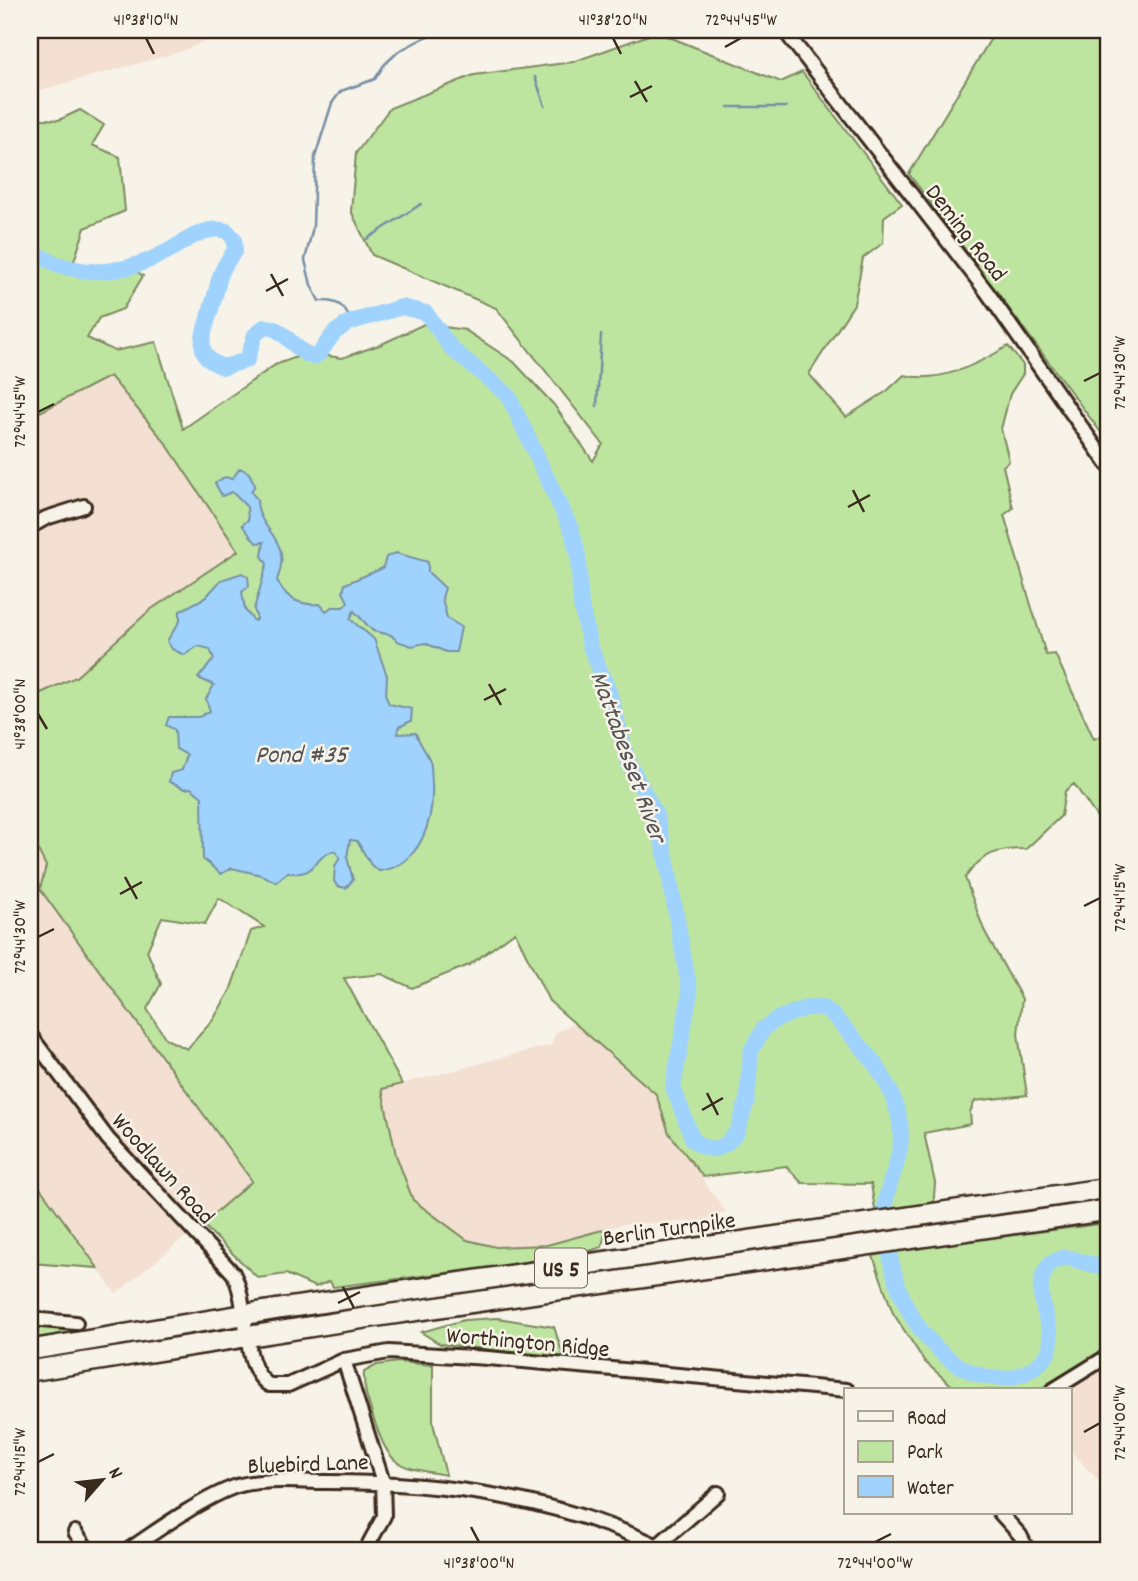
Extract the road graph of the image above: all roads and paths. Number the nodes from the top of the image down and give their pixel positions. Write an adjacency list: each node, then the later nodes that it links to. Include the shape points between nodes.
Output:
1 (784, 30): 2 (street, Deming Road, via 1002,313)
2 (1108, 466)
3 (84, 506): 4 (street)
4 (30, 527)
5 (30, 1035): 8 (street, Woodlawn Road, via 108,1139 233,1273)
6 (1108, 1188): 8 (highway, Berlin Turnpike / US 5)
7 (1108, 1210): 11 (highway, Berlin Turnpike / US 5)
8 (244, 1314): 11 (street, Woodlawn Road); 12 (highway, Berlin Turnpike / US 5)
9 (30, 1320): 10 (street)
10 (76, 1323)
11 (248, 1335): 14 (street, Worthington Ridge, via 255,1371 269,1385 288,1385); 15 (highway, Berlin Turnpike / US 5)
12 (30, 1350)
13 (1108, 1356): 16 (street)
14 (344, 1360): 17 (street, Worthington Ridge, via 389,1352 469,1356); 18 (street)
15 (30, 1371)
16 (1056, 1388)
17 (844, 1390)
18 (383, 1482): 22 (street, Bluebird Lane, via 510,1495 548,1504); 24 (street, Bluebird Lane, via 255,1482 233,1488); 25 (street, via 384,1516)
19 (719, 1493): 22 (street)
20 (1001, 1514): 26 (street)
21 (75, 1532): 23 (street)
22 (663, 1548)
23 (89, 1551)
24 (127, 1551)
25 (365, 1551)
26 (1028, 1551)

